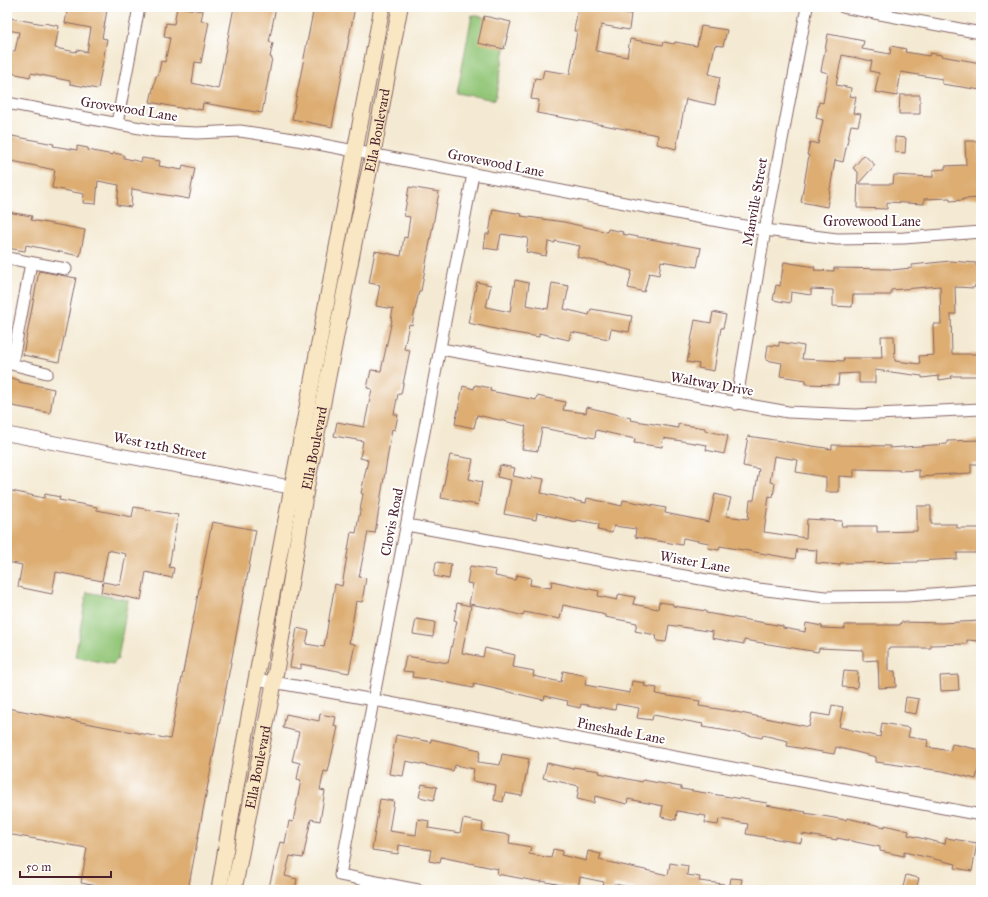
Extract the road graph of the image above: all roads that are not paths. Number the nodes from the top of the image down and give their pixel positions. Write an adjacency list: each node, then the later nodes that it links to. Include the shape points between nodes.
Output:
1 (139, 7): 8 (street)
2 (382, 7): 9 (main road, Ella Boulevard)
3 (400, 7): 10 (main road, Ella Boulevard)
4 (807, 7): 12 (street, Manville Street)
5 (843, 7): 6 (street)
6 (981, 33)
7 (7, 103): 8 (street, Grovewood Lane)
8 (116, 123): 9 (street, Grovewood Lane, via 156,132 240,131)
9 (354, 151): 10 (street, Grovewood Lane); 23 (main road, Ella Boulevard)
10 (372, 154): 11 (street, Grovewood Lane); 24 (main road, Ella Boulevard)
11 (473, 174): 12 (street, Grovewood Lane); 17 (street, Clovis Road)
12 (765, 230): 13 (street, Grovewood Lane, via 837,239 904,238); 20 (street, Manville Street)
13 (981, 232)
14 (7, 258): 15 (street)
15 (31, 263): 16 (street); 18 (street)
16 (66, 269)
17 (441, 349): 20 (street, Waltway Drive); 25 (street, Clovis Road)
18 (9, 364): 19 (street)
19 (47, 373)
20 (736, 404): 21 (street, Waltway Drive, via 788,412 856,415)
21 (981, 409)
22 (7, 434): 23 (street, West 12th Street)
23 (291, 487): 24 (street, West 12th Street); 27 (main road, Ella Boulevard)
24 (306, 490): 28 (main road, Ella Boulevard)
25 (407, 525): 26 (street, Wister Lane, via 750,588 825,596 907,596); 29 (street, Clovis Road)
26 (981, 590)
27 (256, 679): 28 (street, Pineshade Lane); 31 (main road, Ella Boulevard)
28 (274, 683): 29 (street, Pineshade Lane); 32 (main road, Ella Boulevard)
29 (374, 700): 30 (street, Pineshade Lane); 33 (street, Clovis Road, via 340,875)
30 (981, 815)
31 (219, 890)
32 (234, 890)
33 (418, 890)

